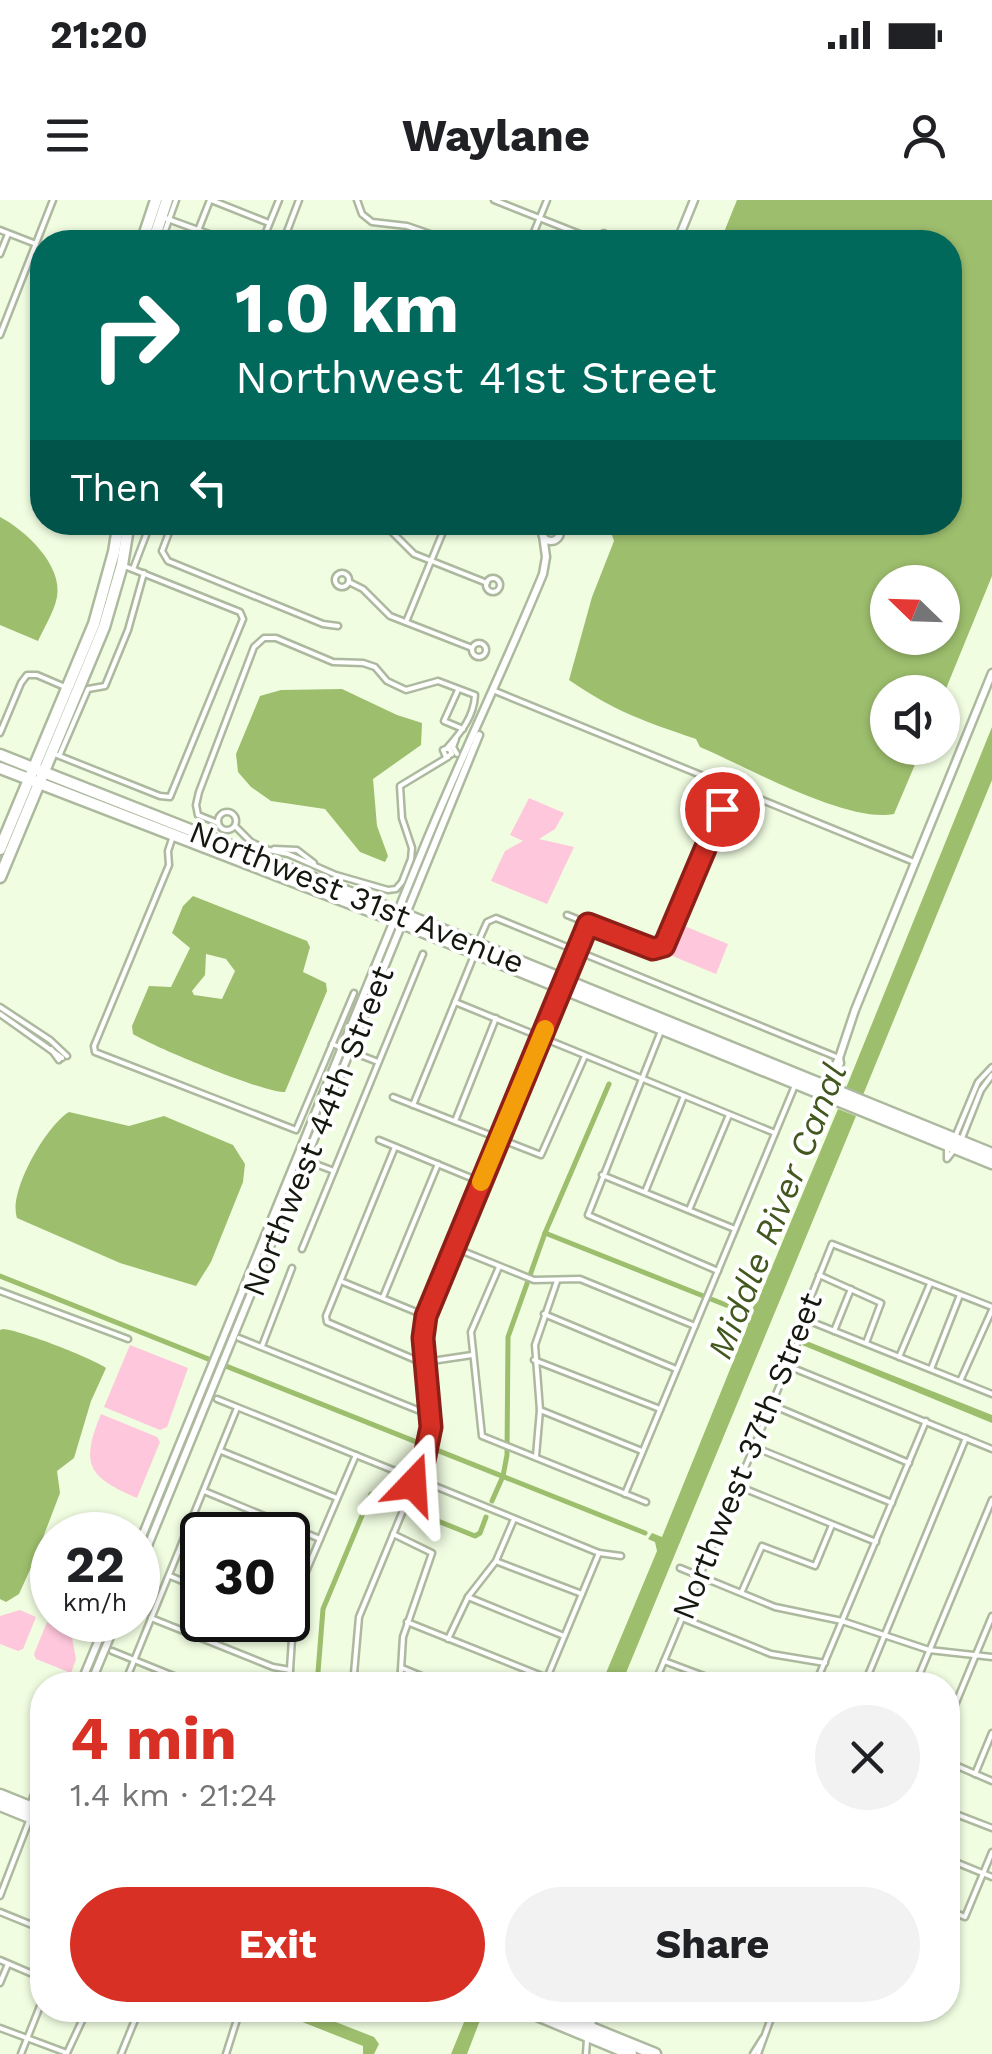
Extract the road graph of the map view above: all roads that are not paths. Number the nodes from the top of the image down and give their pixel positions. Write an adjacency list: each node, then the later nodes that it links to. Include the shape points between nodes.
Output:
1 (53, 200): 15 (street)
2 (162, 200): 12 (main road); 16 (main road)
3 (176, 200): 12 (street)
4 (211, 200): 13 (street); 19 (street)
5 (279, 200): 13 (street)
6 (299, 200): 21 (street)
7 (357, 200): 22 (street, via 372,222)
8 (494, 200): 11 (street)
9 (547, 200): 11 (street)
10 (694, 200): 25 (street)
11 (540, 218): 23 (street); 24 (street)
12 (165, 219): 17 (main road); 18 (street); 19 (street)
13 (269, 223): 20 (street)
14 (0, 230): 26 (street)
15 (41, 230)
16 (148, 230)
17 (160, 230)
18 (164, 230)
19 (198, 230)
20 (266, 230)
21 (288, 230)
22 (418, 230)
23 (535, 230)
24 (569, 230)
25 (682, 230)
26 (8, 234): 27 (street); 28 (street)
27 (30, 242)
28 (0, 254)
29 (30, 259): 30 (street)
30 (0, 334)
31 (123, 535): 42 (main road)
32 (142, 535): 42 (street)
33 (168, 535): 47 (street, via 162,551 168,561)
34 (395, 535): 41 (street)
35 (442, 535): 41 (street)
36 (546, 535): 40 (street, Northwest 44th Street)
37 (548, 535): 39 (street)
38 (557, 535): 39 (street, Northwest 44th Street)
39 (556, 539): 40 (street, Northwest 44th Street)
40 (546, 556): 52 (street, Northwest 44th Street)
41 (431, 560): 45 (street); 46 (street)
42 (122, 565): 43 (street); 51 (main road); 56 (main road)
43 (144, 573): 56 (street, via 106,686 88,689); 56 (street, via 242,615 173,795 160,796)
44 (349, 582): 46 (street)
45 (486, 582)
46 (406, 622): 48 (street)
47 (338, 626)
48 (472, 648)
49 (992, 672): 66 (street)
50 (459, 688): 53 (street, via 475,701); 53 (street, via 444,722); 61 (street, via 438,680 406,690 363,663 333,662 276,638 260,640 198,792 198,815)
51 (68, 689): 54 (street, via 27,676); 59 (main road)
52 (495, 691): 55 (street, Northwest 44th Street); 60 (street)
53 (463, 730): 55 (street)
54 (0, 731)
55 (453, 753): 63 (street, via 400,786 412,848 396,889 317,867 298,850 268,850); 69 (street, Northwest 44th Street)
56 (55, 754): 59 (main road)
57 (0, 756): 59 (main road, Northwest 31st Avenue)
58 (0, 768): 59 (main road, Northwest 31st Avenue)
59 (36, 776): 62 (main road, Northwest 31st Avenue); 65 (main road); 67 (main road)
60 (730, 788): 66 (street); 70 (street, via 664,946 653,949)
61 (219, 825): 63 (street); 63 (street, via 229,812 236,819); 64 (street)
62 (176, 829): 64 (main road, Northwest 31st Avenue); 69 (main road, Northwest 31st Avenue); 81 (street, Northwest 44th Street, via 169,865 95,1052 290,1131 299,1126)
63 (231, 829): 64 (street)
64 (220, 842): 69 (main road, Northwest 31st Avenue)
65 (0, 849)
66 (914, 862): 84 (street)
67 (0, 877)
68 (567, 915): 70 (street)
69 (400, 918): 71 (main road, Northwest 31st Avenue); 82 (street, Northwest 44th Street)
70 (588, 924): 72 (street)
71 (476, 949): 72 (street, via 491,918); 74 (main road, Northwest 31st Avenue); 76 (street)
72 (576, 951): 74 (street); 84 (street)
73 (422, 954): 85 (street)
74 (563, 984): 79 (main road, Northwest 31st Avenue); 80 (street)
75 (354, 993): 81 (street, Northwest 44th Street)
76 (455, 1002): 78 (street); 93 (street)
77 (0, 1011): 77 (street, via 50,1040 63,1058 51,1049)
78 (496, 1018): 80 (street); 95 (street)
79 (663, 1025): 88 (street); 89 (main road, Northwest 31st Avenue); 90 (main road, Northwest 31st Avenue)
80 (542, 1038): 83 (street); 98 (street)
81 (332, 1044): 82 (street)
82 (347, 1049): 85 (street); 102 (street, Northwest 44th Street)
83 (585, 1056): 88 (street); 98 (street, via 541,1155)
84 (839, 1058): 90 (street)
85 (378, 1062): 105 (street)
86 (992, 1066): 99 (street, via 978,1082)
87 (992, 1076): 99 (street)
88 (642, 1078): 91 (street); 106 (street)
89 (796, 1084): 90 (main road, Northwest 31st Avenue); 96 (street)
90 (831, 1093): 99 (main road, Northwest 31st Avenue)
91 (684, 1096): 94 (street); 108 (street)
92 (392, 1097): 93 (street)
93 (413, 1105): 95 (street)
94 (730, 1114): 96 (street); 109 (street)
95 (455, 1122): 98 (street)
96 (775, 1133): 110 (street)
97 (379, 1140): 100 (street)
98 (499, 1140): 107 (street)
99 (955, 1144): 101 (main road, Northwest 31st Avenue); 103 (main road, Northwest 31st Avenue)
100 (396, 1147): 104 (street); 117 (street)
101 (992, 1154)
102 (302, 1158): 105 (street); 130 (street, Northwest 44th Street)
103 (992, 1163)
104 (438, 1164): 107 (street); 123 (street)
105 (334, 1172): 111 (street)
106 (602, 1175): 108 (street); 115 (street, via 588,1215)
107 (482, 1182): 112 (street)
108 (645, 1192): 109 (street)
109 (689, 1210): 110 (street)
110 (735, 1229): 115 (street)
111 (302, 1248)
112 (454, 1248): 113 (street); 126 (street)
113 (499, 1267): 118 (street); 134 (street, via 471,1332)
114 (292, 1268): 133 (street)
115 (718, 1271): 128 (street)
116 (819, 1276): 119 (street, Northwest 37th Street, via 832,1244); 120 (street); 127 (street, Northwest 37th Street)
117 (341, 1281): 123 (street); 137 (street, via 327,1322)
118 (557, 1281): 125 (street); 128 (street, via 580,1279)
119 (930, 1284): 122 (street); 135 (street)
120 (852, 1289): 129 (street); 132 (street, via 881,1303)
121 (0, 1292): 131 (street)
122 (960, 1295): 124 (street); 140 (street)
123 (383, 1297): 126 (street)
124 (992, 1309): 142 (street)
125 (544, 1314): 136 (street); 139 (street)
126 (426, 1316): 137 (street)
127 (807, 1320): 129 (street); 138 (street, Northwest 37th Street)
128 (695, 1326): 139 (street)
129 (834, 1331): 132 (street)
130 (234, 1333): 133 (street); 141 (street, Northwest 44th Street)
131 (128, 1339)
132 (866, 1344): 135 (street)
133 (262, 1346): 149 (street)
134 (472, 1356): 137 (street); 157 (street, via 482,1436)
135 (899, 1357): 140 (street)
136 (534, 1360): 147 (street); 148 (street)
137 (425, 1362): 149 (street)
138 (788, 1366): 145 (street, Northwest 37th Street); 150 (street)
139 (676, 1369): 147 (street)
140 (930, 1369): 142 (street)
141 (213, 1374): 167 (street, Northwest 44th Street); 169 (street, Northwest 44th Street)
142 (960, 1381): 143 (street)
143 (992, 1394)
144 (217, 1399): 146 (street)
145 (772, 1405): 152 (street, Northwest 37th Street); 158 (street)
146 (237, 1408): 154 (street); 156 (street)
147 (660, 1409): 155 (street)
148 (540, 1410): 155 (street); 157 (street)
149 (430, 1415): 159 (street)
150 (926, 1422): 151 (street); 158 (street)
151 (966, 1438): 153 (street); 193 (street)
152 (754, 1446): 160 (street, Northwest 37th Street); 166 (street)
153 (992, 1449)
154 (220, 1450): 161 (street); 163 (street)
155 (642, 1452): 162 (street)
156 (356, 1455): 159 (street); 163 (street)
157 (536, 1457): 162 (street)
158 (909, 1463): 166 (street)
159 (415, 1478): 170 (street); 172 (street)
160 (738, 1486): 171 (street); 182 (street, Northwest 37th Street)
161 (204, 1491): 168 (street); 173 (street)
162 (625, 1494): 165 (street)
163 (337, 1498): 173 (street)
164 (992, 1500): 200 (street)
165 (646, 1502)
166 (892, 1503): 174 (street)
167 (153, 1512)
168 (195, 1512)
169 (160, 1513)
170 (514, 1518): 176 (street); 178 (street)
171 (832, 1526): 174 (street); 184 (street, via 815,1566 762,1546)
172 (392, 1534): 192 (street, via 432,1553); 213 (street, via 359,1617)
173 (320, 1539): 179 (street)
174 (876, 1542): 190 (street)
175 (180, 1548): 181 (street)
176 (599, 1553): 177 (street); 185 (street)
177 (621, 1556)
178 (496, 1561): 185 (street); 187 (street)
179 (310, 1562)
180 (680, 1568): 182 (street)
181 (169, 1576): 183 (street); 186 (street)
182 (700, 1576): 184 (street); 189 (street, Northwest 37th Street)
183 (180, 1580)
184 (742, 1593): 190 (street)
185 (582, 1594): 194 (street)
186 (160, 1597)
187 (468, 1597): 194 (street); 195 (street)
188 (992, 1616): 202 (street)
189 (682, 1618): 205 (street, Northwest 37th Street); 206 (street, via 771,1654)
190 (842, 1621): 193 (street); 206 (street)
191 (160, 1622): 208 (street)
192 (407, 1622): 195 (street); 207 (street)
193 (886, 1634): 200 (street); 221 (street)
194 (564, 1636): 217 (street)
195 (448, 1639): 216 (street)
196 (98, 1642): 209 (street)
197 (108, 1642): 210 (street)
198 (141, 1642): 204 (street)
199 (292, 1642): 208 (street)
200 (930, 1650): 202 (street); 222 (street)
201 (112, 1651): 204 (street)
202 (975, 1656): 203 (street); 223 (street)
203 (992, 1658)
204 (134, 1660): 211 (street); 212 (street)
205 (664, 1661): 218 (street, Northwest 37th Street); 219 (street)
206 (825, 1662): 220 (street)
207 (402, 1668): 214 (street); 215 (street)
208 (290, 1670)
209 (85, 1672)
210 (95, 1672)
211 (129, 1672)
212 (164, 1672)
213 (355, 1672)
214 (402, 1672)
215 (412, 1672)
216 (532, 1672)
217 (549, 1672)
218 (659, 1672)
219 (693, 1672)
220 (821, 1672)
221 (870, 1672)
222 (921, 1672)
223 (960, 1693)
224 (992, 1733): 226 (street)
225 (960, 1767): 226 (street)
226 (975, 1774): 227 (street)
227 (992, 1781)
228 (0, 1795): 230 (main road)
229 (0, 1804): 231 (main road)
230 (30, 1808)
231 (30, 1810)
232 (960, 1816): 233 (street)
233 (992, 1828)
234 (30, 1830): 239 (street)
235 (992, 1852): 237 (street)
236 (960, 1864): 237 (street)
237 (983, 1874): 238 (street); 241 (street, via 965,1917)
238 (992, 1877)
239 (0, 1896)
240 (0, 1912): 242 (street)
241 (960, 1915)
242 (30, 1924)
243 (0, 1960): 244 (street)
244 (8, 1964): 245 (street); 246 (street)
245 (30, 1973)
246 (0, 1983)
247 (34, 2022): 257 (street)
248 (82, 2022): 260 (street)
249 (134, 2022): 261 (street)
250 (236, 2022): 262 (street)
251 (560, 2022): 256 (main road)
252 (570, 2022): 256 (main road)
253 (592, 2022): 256 (street)
254 (769, 2022): 265 (street)
255 (0, 2028): 257 (street)
256 (589, 2032): 258 (main road); 263 (street); 264 (main road)
257 (27, 2040): 259 (street); 260 (street)
258 (626, 2053)
259 (21, 2054)
260 (67, 2054)
261 (121, 2054)
262 (226, 2054)
263 (586, 2054)
264 (655, 2054)
265 (756, 2054)

